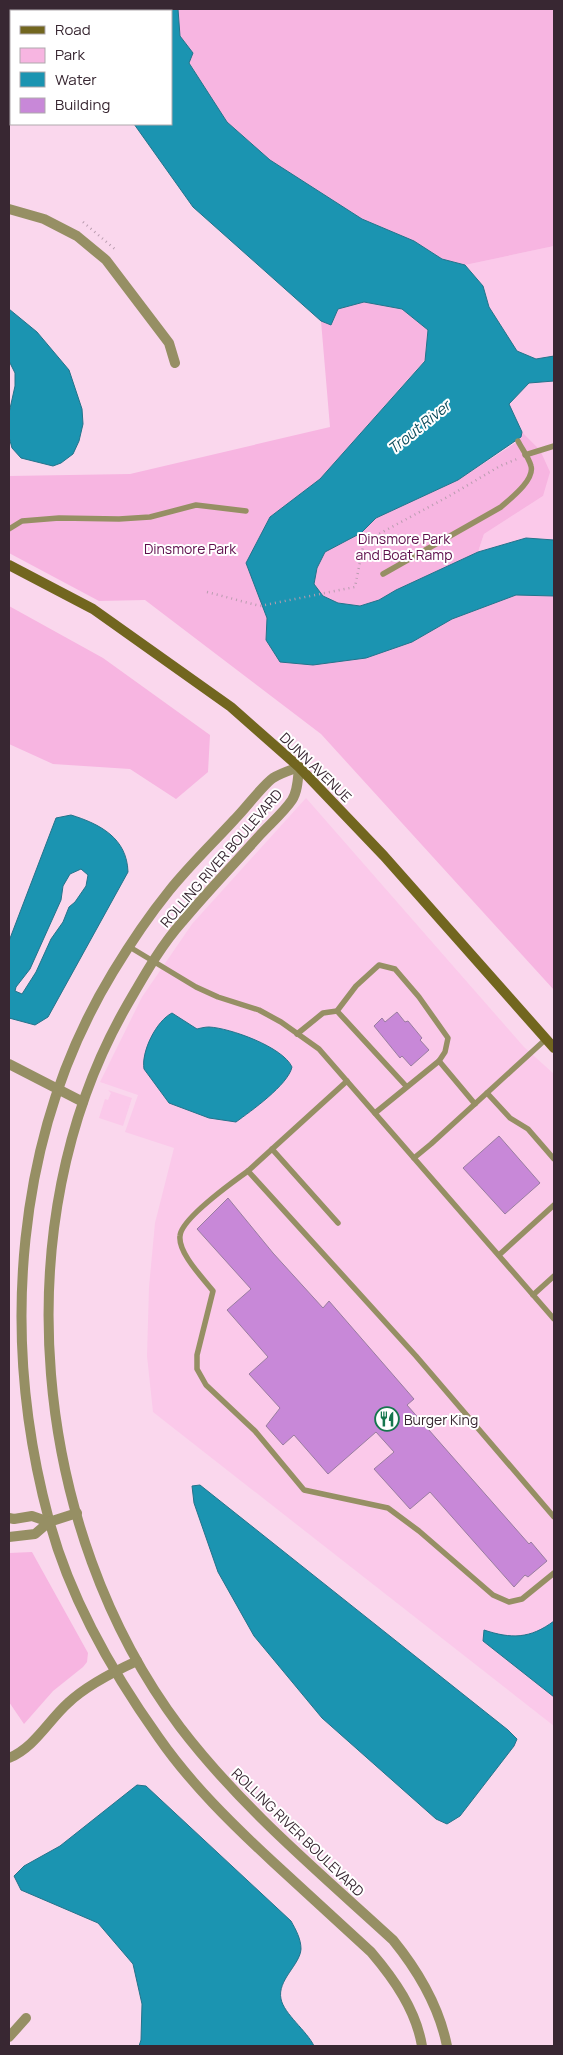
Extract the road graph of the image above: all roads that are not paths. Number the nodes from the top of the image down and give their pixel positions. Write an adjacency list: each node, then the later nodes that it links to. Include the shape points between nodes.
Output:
1 (9, 209): 2 (street, via 44,219 69,232 106,260 169,343)
2 (175, 363)
3 (518, 441): 5 (lane)
4 (554, 446): 5 (lane)
5 (525, 455): 9 (lane, via 532,468 530,478 501,508)
6 (246, 511): 7 (lane, via 196,505 150,517 22,521)
7 (9, 529)
8 (9, 565): 10 (main road, DUNN AVENUE, via 93,609 231,707)
9 (383, 574)
10 (299, 767): 11 (street, ROLLING RIVER BOULEVARD, via 273,778 170,890); 12 (street, ROLLING RIVER BOULEVARD, via 295,797 180,924); 15 (main road, DUNN AVENUE, via 384,856)
11 (128, 946): 12 (lane); 21 (street, ROLLING RIVER BOULEVARD, via 99,995)
12 (152, 961): 14 (lane, via 196,987 259,1010); 23 (street, ROLLING RIVER BOULEVARD, via 114,1028)
13 (337, 1011): 14 (lane, via 323,1013); 17 (lane, via 379,964 394,969 419,996 448,1038); 20 (lane)
14 (297, 1034): 19 (lane, via 319,1049)
15 (546, 1039): 16 (main road, DUNN AVENUE); 22 (lane)
16 (554, 1048)
17 (439, 1061): 20 (lane); 24 (lane)
18 (9, 1064): 21 (street)
19 (347, 1081): 25 (lane); 26 (lane)
20 (406, 1086): 25 (lane)
21 (57, 1090): 23 (street); 39 (street, ROLLING RIVER BOULEVARD, via 43,1139 23,1242 20,1319 23,1388)
22 (487, 1093): 24 (lane); 28 (lane, via 510,1118 528,1129)
23 (83, 1102): 36 (street, ROLLING RIVER BOULEVARD, via 66,1164 56,1219 49,1273 48,1330 59,1446)
24 (475, 1104): 27 (lane)
25 (375, 1113): 27 (lane)
26 (272, 1149): 29 (lane); 31 (lane)
27 (414, 1158): 32 (lane)
28 (554, 1159)
29 (248, 1170): 37 (lane, via 416,1356); 41 (lane, via 185,1223 180,1236 184,1253 213,1291 196,1355 196,1370 206,1385 255,1431 304,1490 388,1508 493,1595 509,1602 522,1599)
30 (554, 1206): 32 (lane)
31 (338, 1223)
32 (499, 1255): 34 (lane)
33 (554, 1276): 34 (lane)
34 (533, 1294): 35 (lane)
35 (554, 1319)
36 (77, 1513): 39 (street); 42 (street, ROLLING RIVER BOULEVARD, via 97,1576)
37 (554, 1517)
38 (9, 1518): 39 (street, via 32,1516)
39 (49, 1522): 40 (street, via 35,1534); 43 (street, ROLLING RIVER BOULEVARD, via 74,1589)
40 (9, 1537)
41 (554, 1573)
42 (137, 1661): 43 (street); 48 (street, ROLLING RIVER BOULEVARD, via 214,1770 244,1802 393,1940 414,1966 433,2001)
43 (115, 1671): 44 (street, via 68,1702 36,1739); 47 (street, ROLLING RIVER BOULEVARD, via 160,1741 196,1785 235,1827 371,1952 390,1975 410,2006)
44 (9, 1758)
45 (26, 2018): 46 (street)
46 (9, 2037)
47 (422, 2046)
48 (447, 2046)

